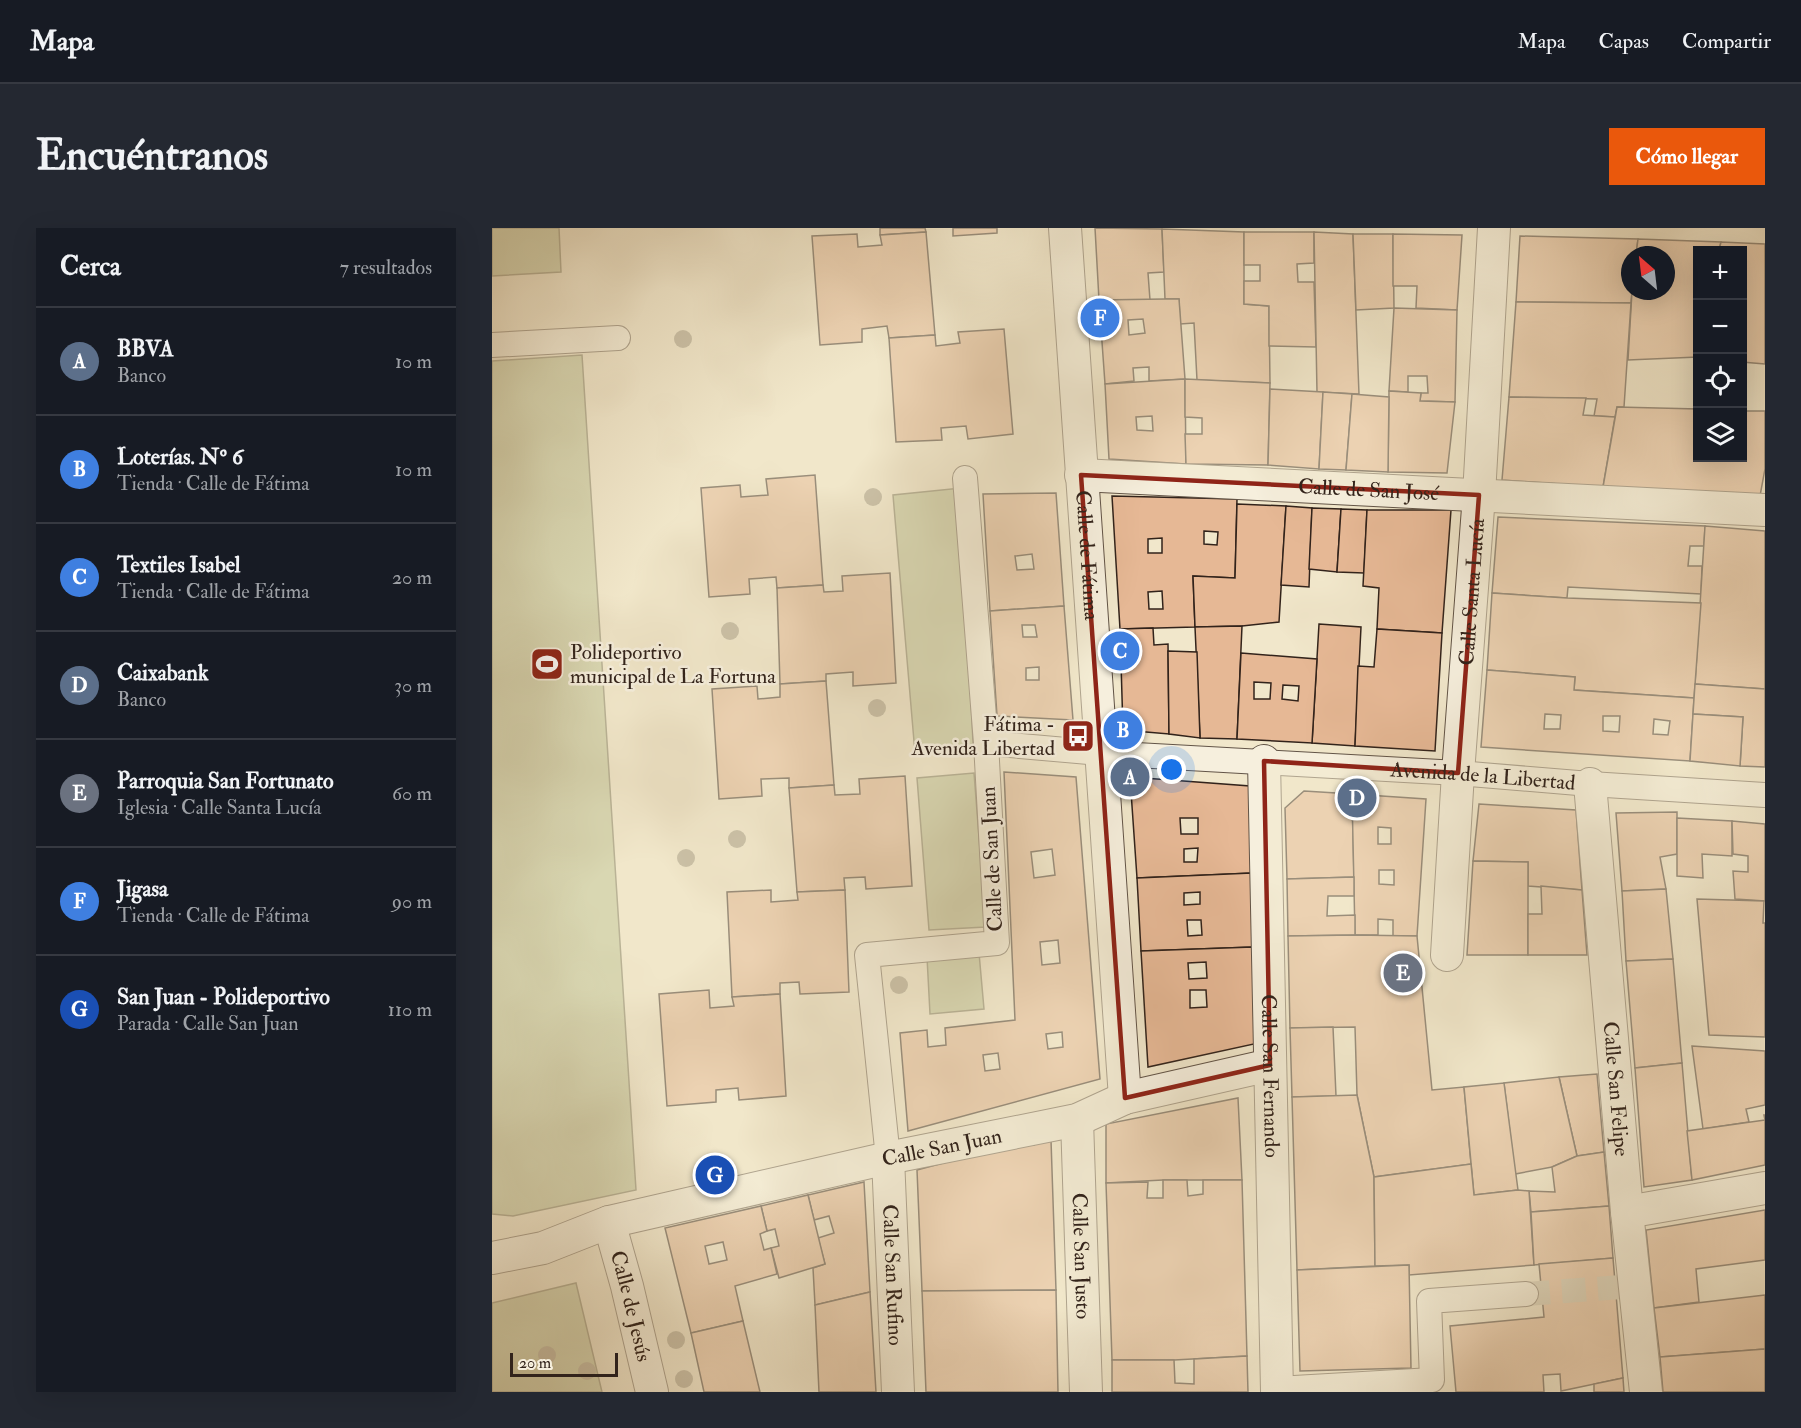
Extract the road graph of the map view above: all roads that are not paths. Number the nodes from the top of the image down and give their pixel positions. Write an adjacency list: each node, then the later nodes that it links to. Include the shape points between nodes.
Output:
1 (1065, 228): 5 (street, Calle de Fátima)
2 (1494, 228): 7 (street, Calle Santa Lucía)
3 (618, 338): 4 (street)
4 (492, 345)
5 (1081, 476): 7 (street, Calle de San José); 10 (street, Calle de Fátima)
6 (965, 478): 9 (street, Calle de San Juan)
7 (1479, 495): 8 (street, Calle de San José); 12 (street, Calle Santa Lucía)
8 (1765, 510)
9 (986, 743): 10 (street, Avenida de la Libertad); 19 (street, Calle de San Juan, via 997,943 867,955)
10 (1100, 753): 11 (street, Avenida de la Libertad); 17 (street, Calle de Fátima)
11 (1264, 761): 12 (street, Avenida de la Libertad); 16 (street, Calle San Fernando)
12 (1458, 773): 13 (street, Avenida de la Libertad); 15 (street, Calle Santa Lucía)
13 (1590, 784): 14 (street, Avenida de la Libertad); 21 (street, Calle San Felipe)
14 (1765, 795)
15 (1447, 955)
16 (1270, 1065): 17 (street, Calle San Juan); 25 (street, Calle San Fernando)
17 (1125, 1098): 18 (street, Calle San Juan)
18 (1077, 1120): 19 (street, Calle San Juan); 28 (street, Calle San Justo)
19 (888, 1158): 22 (street, Calle San Juan); 27 (street, Calle San Rufino)
20 (1765, 1188): 21 (street)
21 (1627, 1212): 29 (street, Calle San Felipe)
22 (609, 1222): 23 (street, Calle San Juan, via 543,1248); 26 (street, Calle de Jesús)
23 (492, 1258)
24 (1526, 1294): 25 (street, via 1429,1301 1432,1380)
25 (1277, 1391)
26 (652, 1392)
27 (898, 1392)
28 (1086, 1392)
29 (1646, 1392)

